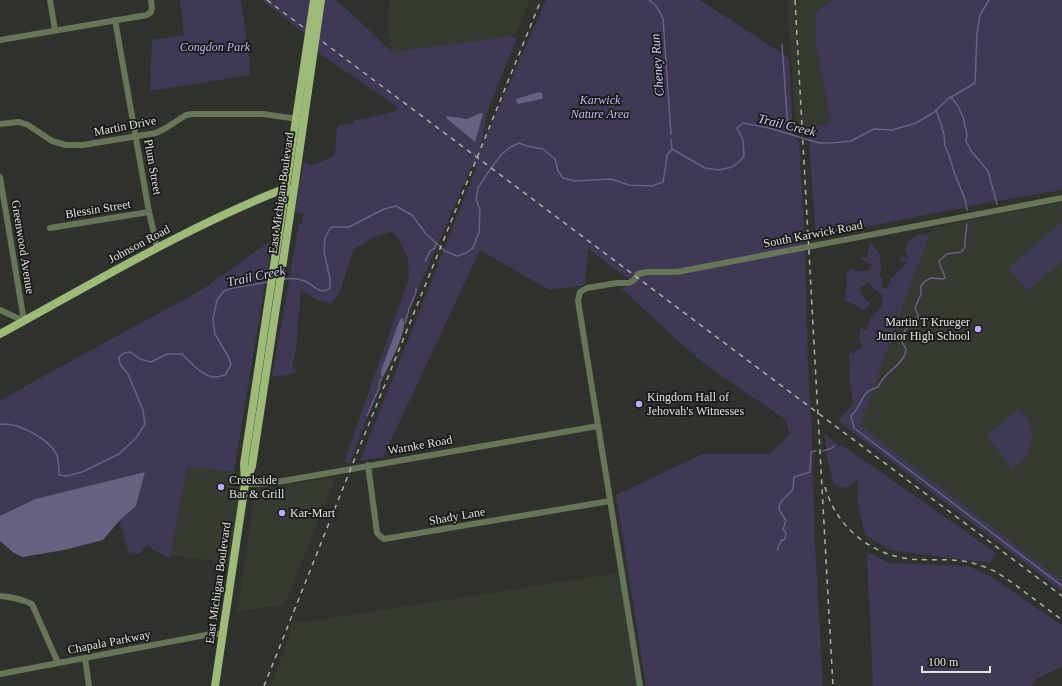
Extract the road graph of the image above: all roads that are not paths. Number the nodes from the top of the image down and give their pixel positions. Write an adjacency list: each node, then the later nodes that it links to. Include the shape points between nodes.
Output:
1 (50, 0): 6 (street)
2 (151, 0): 5 (street, via 152,8 148,15)
3 (314, 0): 8 (main road, East Michigan Boulevard)
4 (321, 0): 8 (main road, East Michigan Boulevard)
5 (115, 20): 6 (street); 10 (street, Plum Street)
6 (55, 30): 7 (street)
7 (0, 40)
8 (300, 120): 10 (street, Martin Drive, via 263,114 194,114 186,115 156,133); 12 (main road, East Michigan Boulevard)
9 (0, 124): 10 (street, Martin Drive, via 19,122 52,141 66,145 83,145)
10 (136, 136): 14 (street, Plum Street)
11 (0, 176): 18 (street, Greenwood Avenue)
12 (290, 189): 16 (main road, Johnson Road, via 246,204); 22 (main road, East Michigan Boulevard, via 274,262 244,464); 22 (main road, East Michigan Boulevard, via 279,290 252,466)
13 (1062, 198): 20 (street, South Karwick Road, via 677,272 647,272 638,274 629,283 587,288 580,292 578,301)
14 (149, 212): 15 (street, Blessin Street); 16 (street, Plum Street)
15 (50, 228)
16 (157, 248): 18 (main road, Johnson Road)
17 (0, 310): 18 (street)
18 (24, 321): 19 (main road, Johnson Road)
19 (0, 334)
20 (598, 426): 21 (street, Warnke Road); 23 (street)
21 (368, 465): 22 (street, Warnke Road, via 277,482); 23 (street, Shady Lane, via 377,533 384,539)
22 (245, 484): 25 (main road, East Michigan Boulevard)
23 (610, 501): 31 (street)
24 (0, 596): 27 (street, via 32,604)
25 (223, 634): 26 (street, Chapala Parkway, via 211,634); 30 (main road, East Michigan Boulevard)
26 (85, 658): 27 (street, Chapala Parkway); 29 (street)
27 (58, 663): 28 (street, Chapala Parkway)
28 (0, 674)
29 (89, 686)
30 (215, 686)
31 (640, 686)

